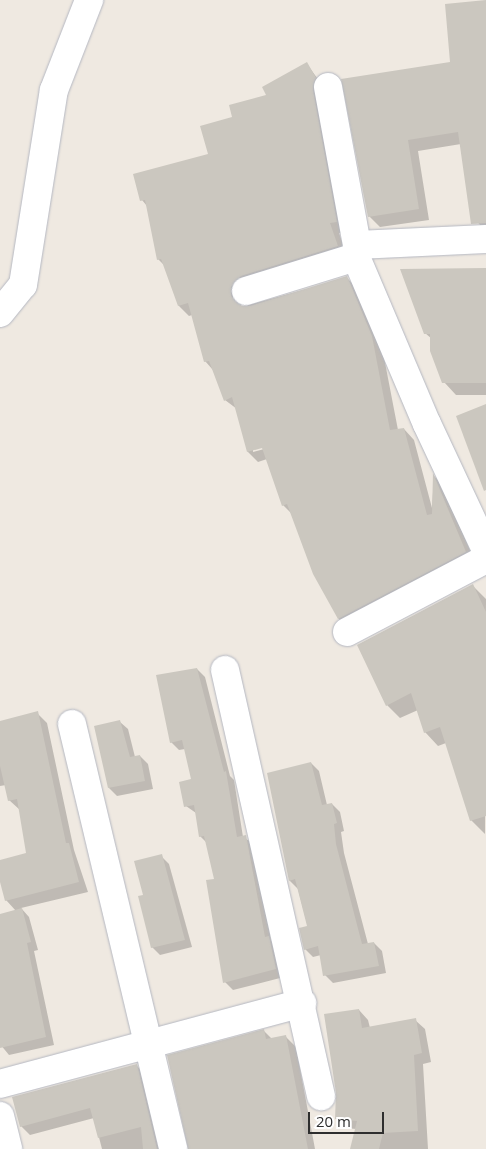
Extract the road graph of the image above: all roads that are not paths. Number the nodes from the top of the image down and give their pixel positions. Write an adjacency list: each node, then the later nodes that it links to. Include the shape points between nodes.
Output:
1 (89, 0): 6 (street, via 54,90 23,285)
2 (328, 87): 4 (street)
3 (486, 239): 4 (street)
4 (357, 251): 5 (street); 7 (street, via 427,424)
5 (246, 292)
6 (0, 313)
7 (486, 550)
8 (486, 559): 9 (street)
9 (347, 632)
10 (225, 670): 12 (street)
11 (72, 724): 13 (street)
12 (302, 1003): 13 (street); 15 (street)
13 (148, 1044): 14 (street); 18 (street)
14 (0, 1084)
15 (321, 1096)
16 (0, 1116): 17 (street)
17 (8, 1149)
18 (173, 1149)

